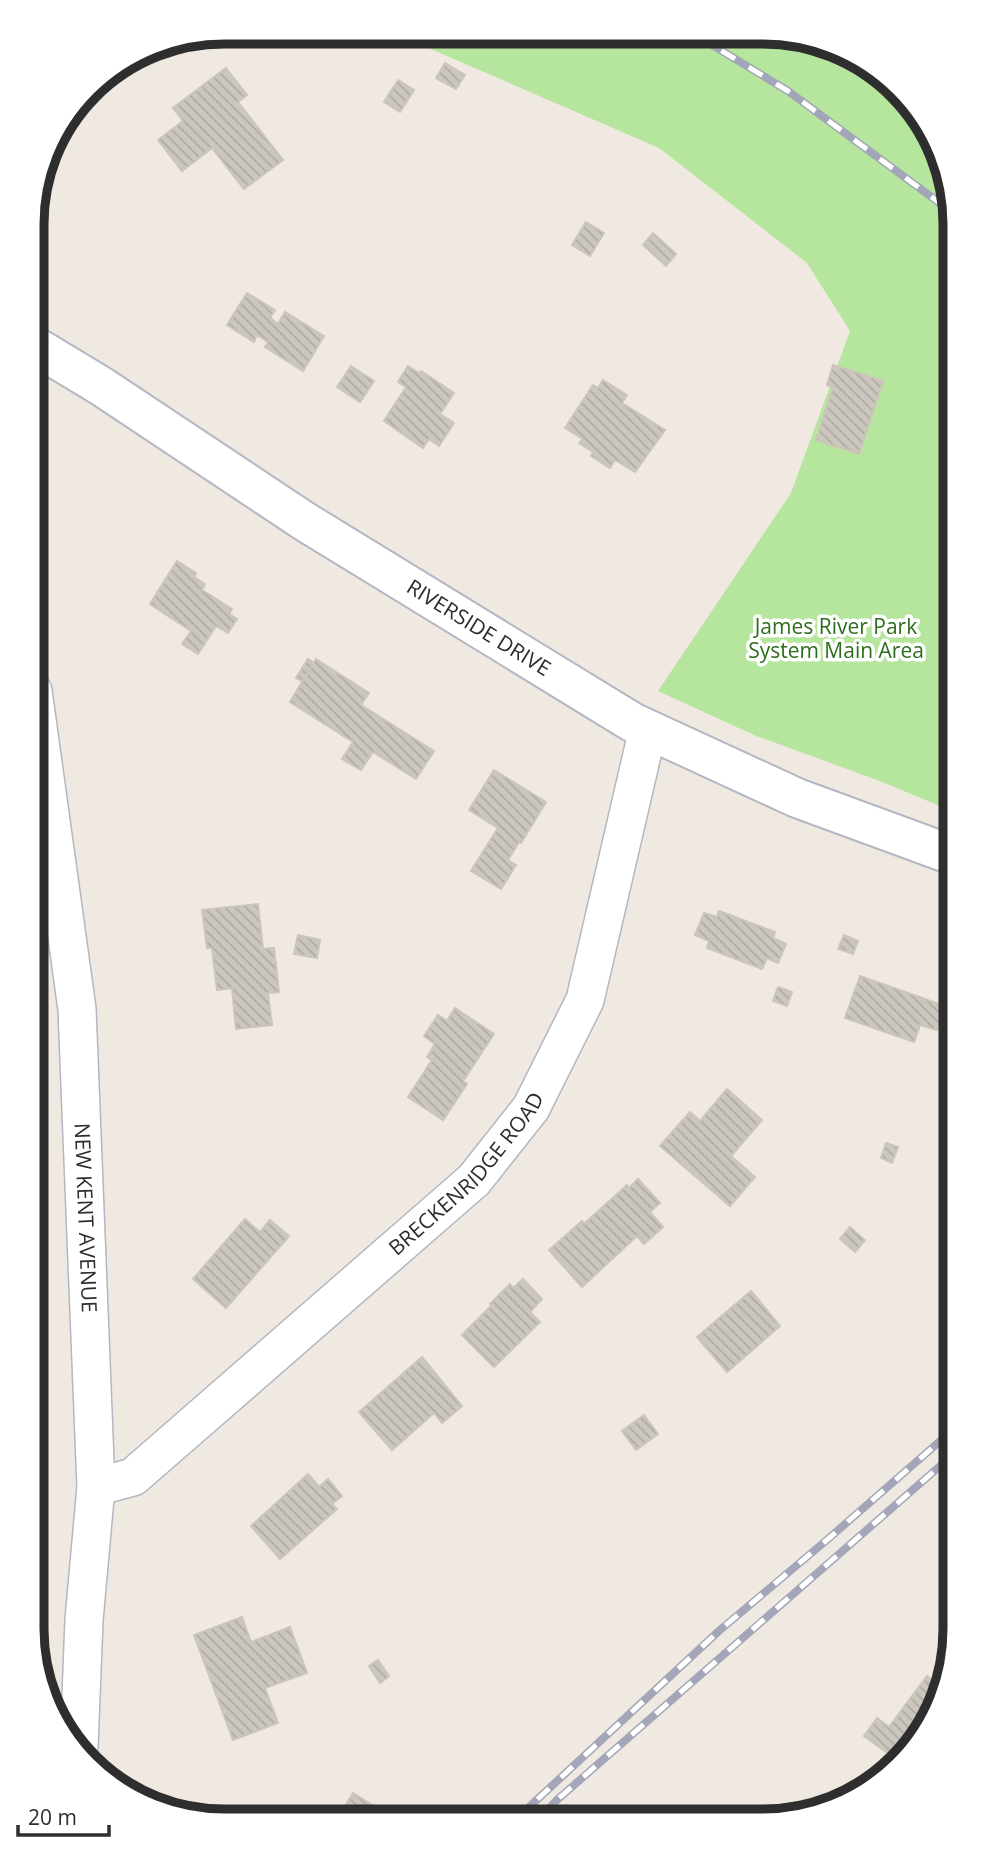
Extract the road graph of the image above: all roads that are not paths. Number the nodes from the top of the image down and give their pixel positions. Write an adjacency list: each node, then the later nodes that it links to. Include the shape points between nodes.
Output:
1 (44, 352): 2 (street, RIVERSIDE DRIVE, via 304,522)
2 (648, 729): 4 (street, RIVERSIDE DRIVE, via 797,798); 5 (street, BRECKENRIDGE ROAD, via 585,1000 531,1108 474,1180 133,1477)
3 (44, 813): 5 (street, NEW KENT AVENUE, via 78,1009)
4 (943, 852)
5 (96, 1487): 6 (street, NEW KENT AVENUE)
6 (79, 1736)

